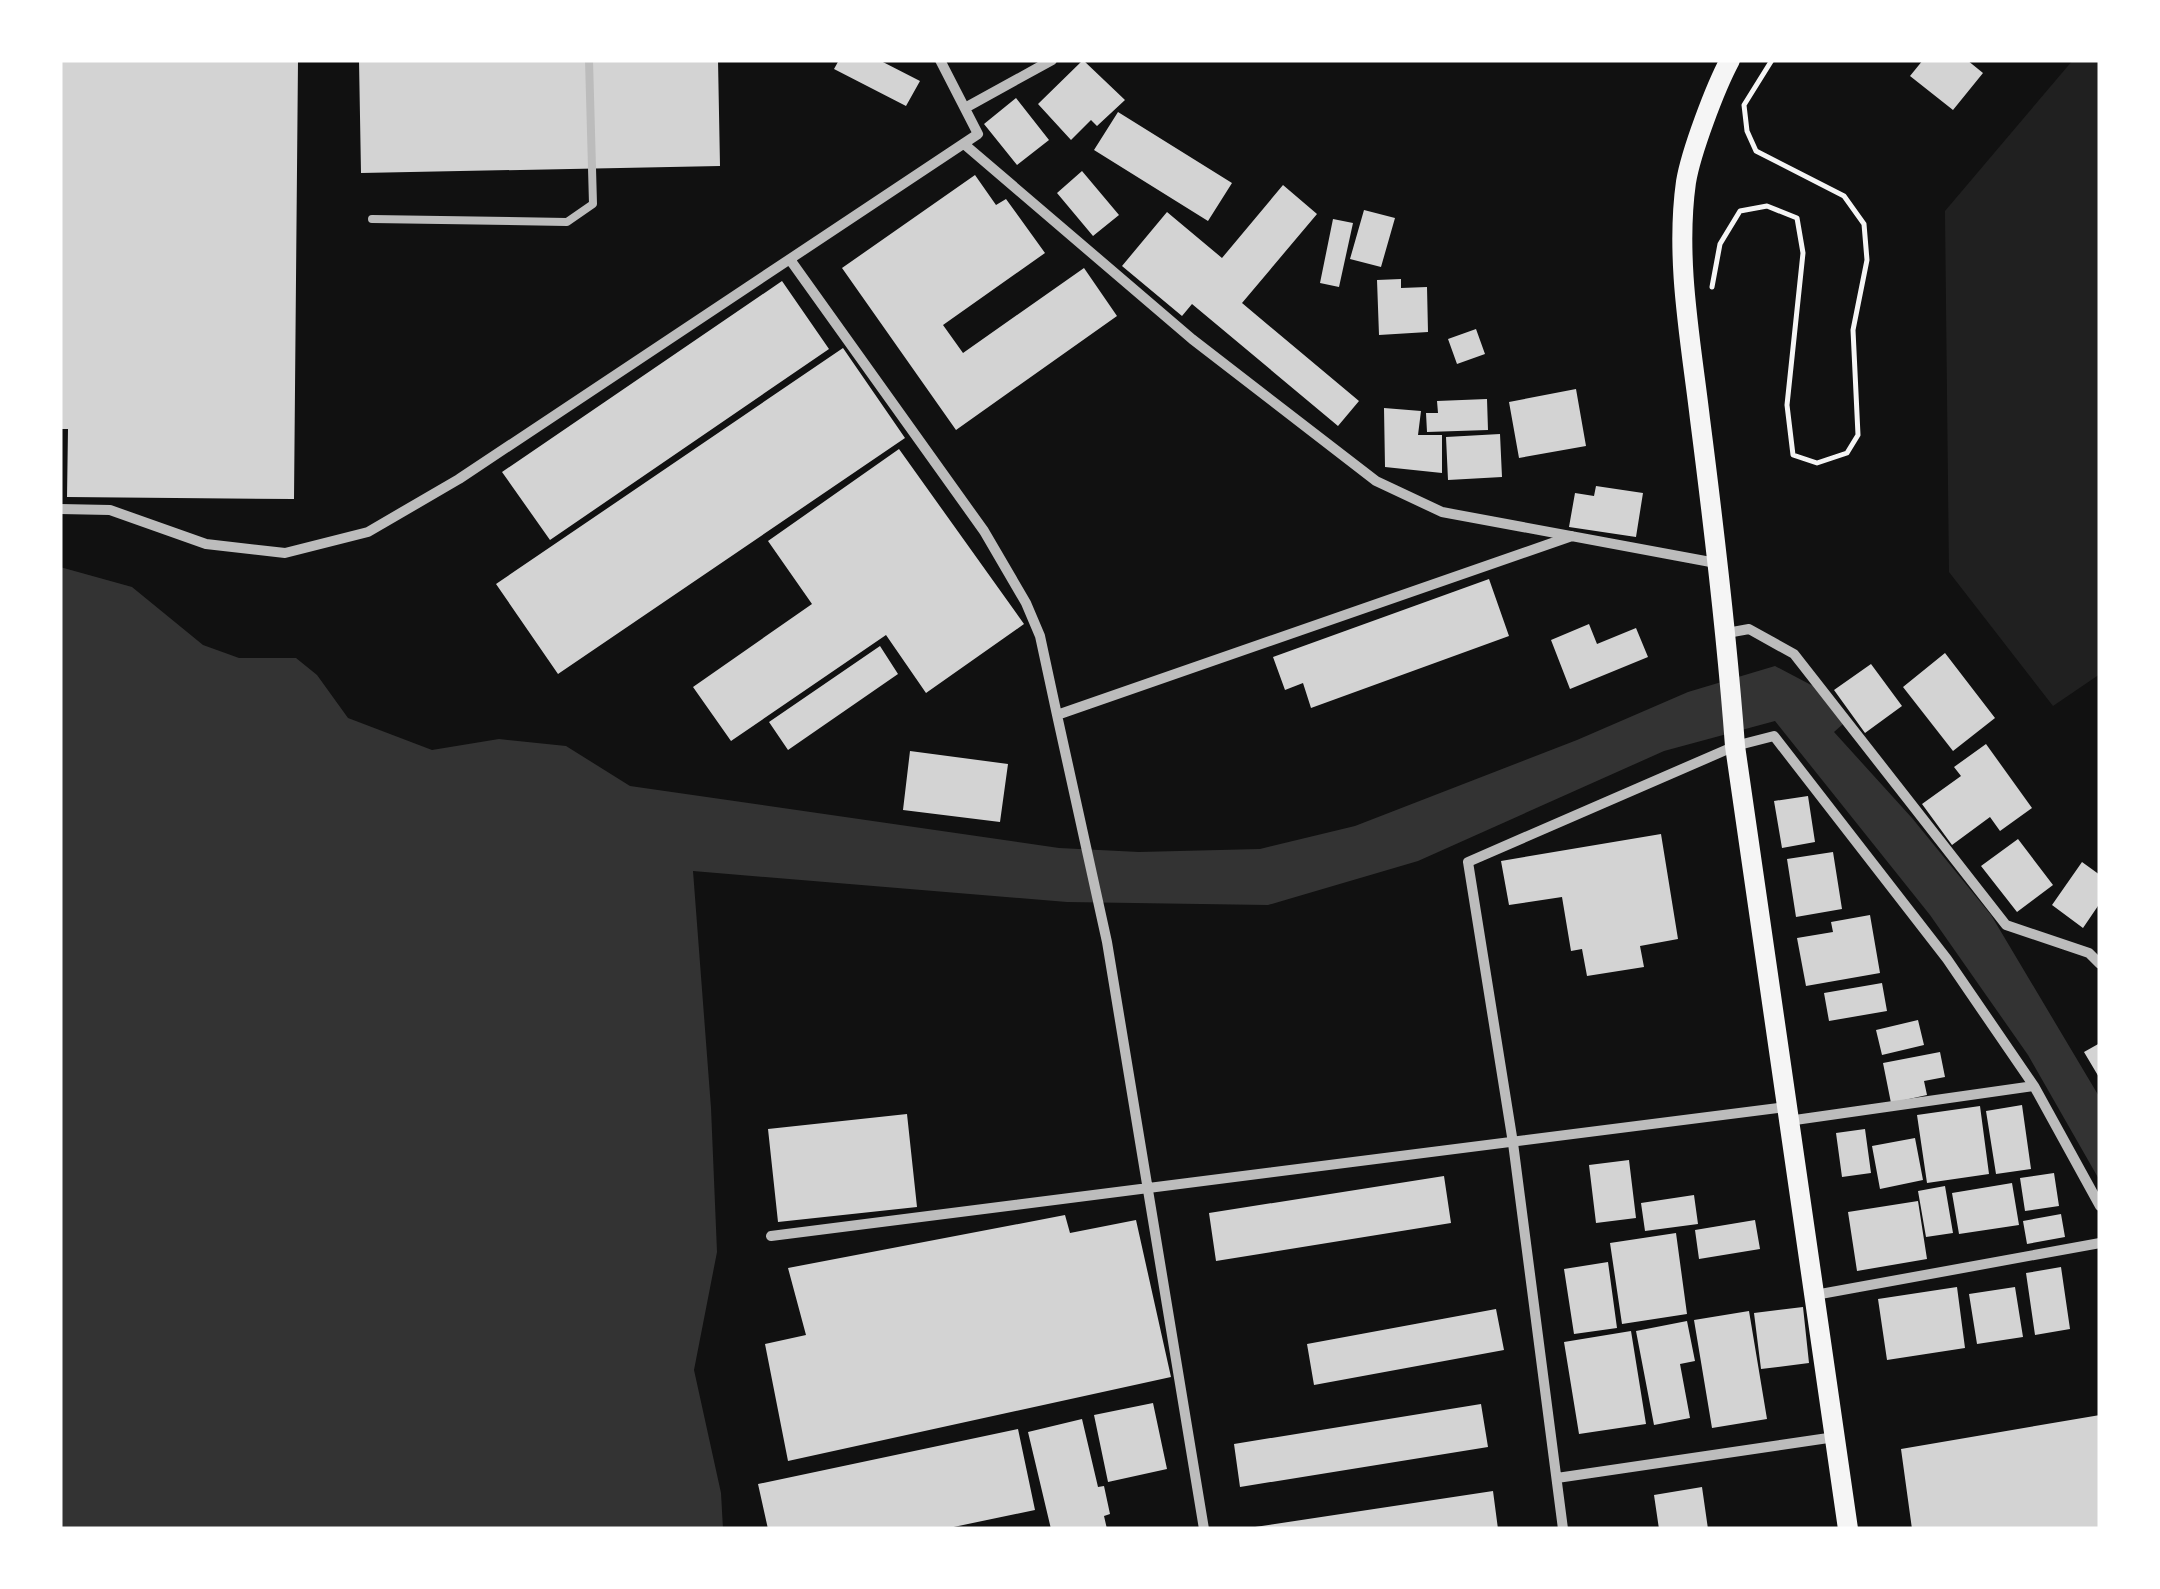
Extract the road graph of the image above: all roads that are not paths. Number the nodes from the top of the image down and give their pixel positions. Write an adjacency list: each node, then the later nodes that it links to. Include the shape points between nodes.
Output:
1 (589, 60): 7 (lane, via 593,204 567,222)
2 (940, 60): 5 (street)
3 (1052, 60): 5 (street)
4 (1730, 60): 11 (main road, via 1686,180 1683,251)
5 (965, 108): 6 (street, via 978,134)
6 (964, 144): 8 (street); 10 (street, via 1192,339 1376,481 1442,512)
7 (372, 219)
8 (791, 260): 9 (street, via 459,480 368,532 285,554 206,544 110,510); 13 (street, via 984,530 1040,636)
9 (60, 509)
10 (1572, 536): 11 (street); 13 (street)
11 (1718, 564): 12 (main road)
12 (1727, 633): 14 (main road); 15 (street, via 1749,629 1794,654 2006,925 2089,953)
13 (1057, 715): 19 (street)
14 (1735, 746): 16 (street, via 1774,736 1947,958); 17 (main road); 18 (street, via 1468,862)
15 (2100, 964)
16 (2034, 1086): 17 (street); 20 (street)
17 (1787, 1114): 18 (street); 23 (main road)
18 (1513, 1143): 19 (street); 25 (street)
19 (1150, 1190): 21 (street); 26 (street)
20 (2100, 1206)
21 (771, 1236)
22 (2100, 1243): 23 (street)
23 (1814, 1295): 24 (main road)
24 (1835, 1438): 25 (street); 28 (main road)
25 (1557, 1478): 27 (street)
26 (1204, 1529)
27 (1563, 1529)
28 (1848, 1529)

